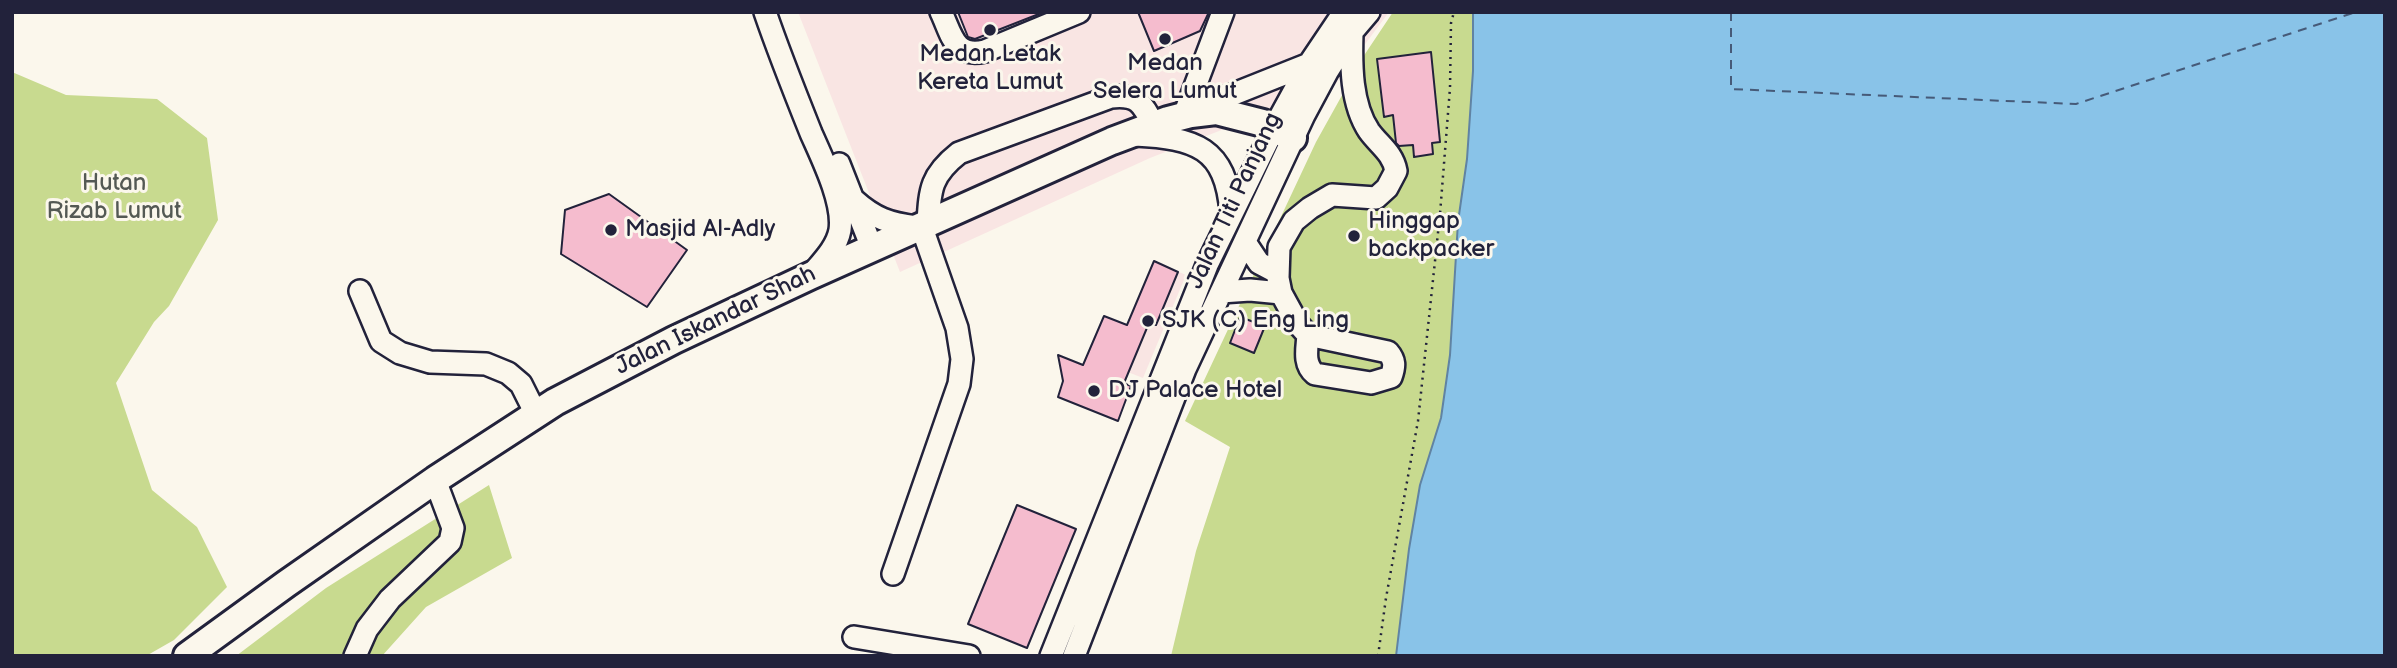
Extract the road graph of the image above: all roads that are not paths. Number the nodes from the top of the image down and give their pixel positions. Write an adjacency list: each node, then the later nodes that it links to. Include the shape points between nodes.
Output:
1 (765, 12): 17 (street, via 840,216 834,247)
2 (780, 12): 12 (street)
3 (941, 12): 4 (street, via 956,44 973,53)
4 (1079, 12)
5 (1223, 12): 9 (street)
6 (1369, 12): 7 (street, Jalan Titi Panjang)
7 (1345, 21): 8 (street, Jalan Titi Panjang); 10 (street, Jalan Titi Panjang, via 1326,72); 18 (street, via 1361,114 1390,154 1396,171 1376,198 1338,194 1319,201 1294,221 1279,247)
8 (1309, 64): 9 (street); 10 (street, Jalan Titi Panjang)
9 (1169, 120): 10 (main road, Jalan Iskandar Shah, via 1216,111); 11 (main road, Jalan Iskandar Shah); 14 (street, via 1125,95 1111,97 959,153 934,179)
10 (1283, 133): 13 (street, Jalan Titi Panjang); 15 (street, Jalan Titi Panjang)
11 (1128, 135): 13 (street, via 1171,137 1208,154 1225,176); 14 (main road, Jalan Iskandar Shah)
12 (852, 198): 14 (street, via 881,220); 16 (street)
13 (1231, 215): 29 (street, Jalan Titi Panjang, via 1168,360)
14 (922, 225): 16 (main road, Jalan Iskandar Shah); 24 (street, via 957,328 962,359 959,384)
15 (1245, 242): 18 (street); 20 (street, Jalan Titi Panjang)
16 (872, 248): 17 (main road, Jalan Iskandar Shah)
17 (810, 276): 22 (main road, Jalan Iskandar Shah, via 644,355)
18 (1279, 283): 20 (street); 21 (street)
19 (360, 291): 22 (street, via 382,341 400,353 430,362 486,365 508,373 521,384)
20 (1221, 292): 30 (street, Jalan Titi Panjang, via 1185,369)
21 (1308, 335)
22 (536, 414): 23 (main road, Jalan Iskandar Shah)
23 (435, 480): 26 (main road, Jalan Iskandar Shah); 27 (street, via 453,528 450,542 379,612)
24 (893, 574)
25 (854, 637): 28 (street)
26 (187, 656)
27 (355, 656)
28 (969, 656)
29 (1051, 656)
30 (1074, 656)

